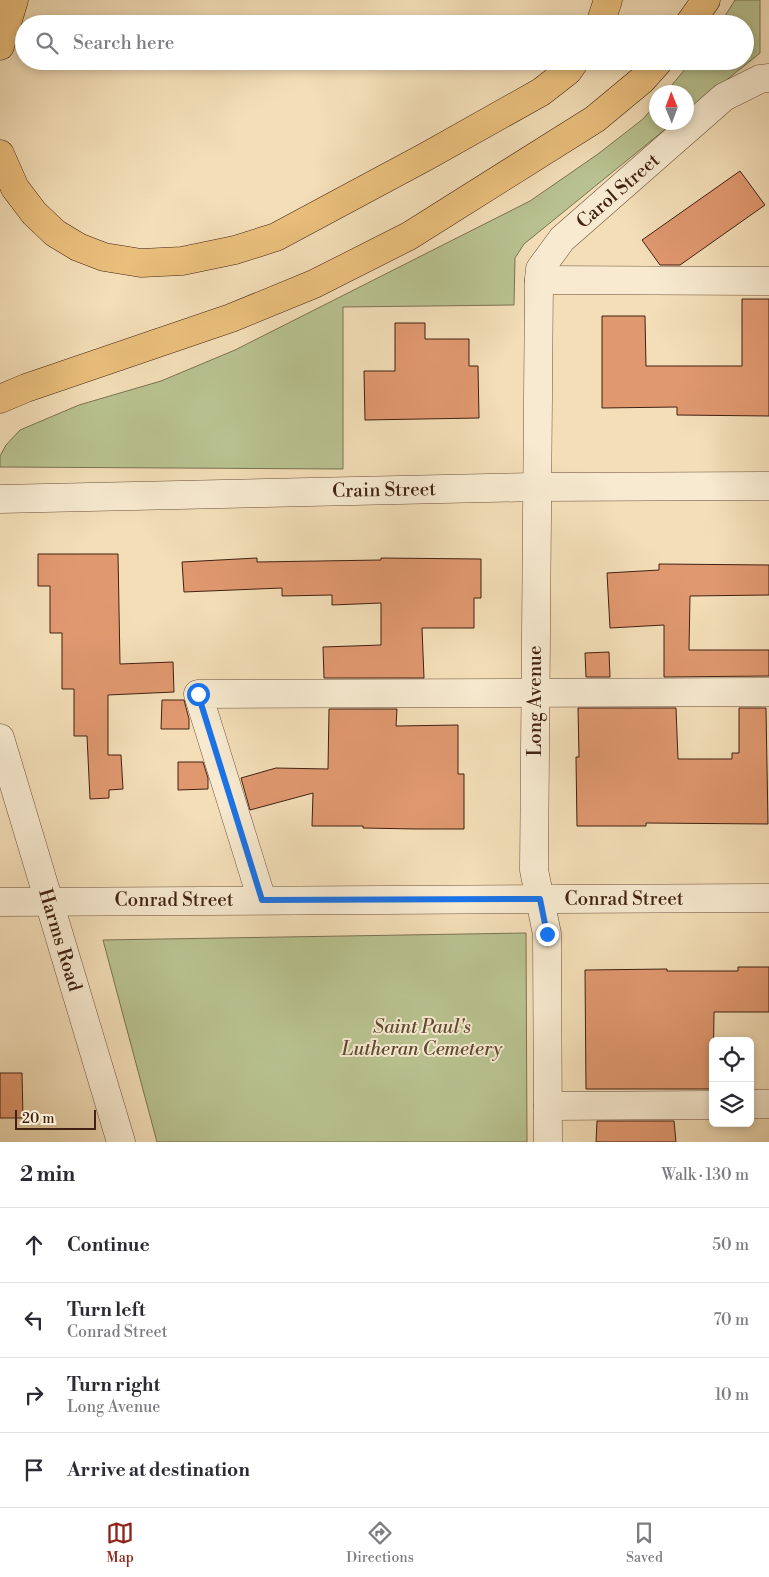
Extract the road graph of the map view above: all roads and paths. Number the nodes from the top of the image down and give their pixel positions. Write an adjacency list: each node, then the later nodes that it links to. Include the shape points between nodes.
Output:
1 (14, 0): 6 (highway)
2 (608, 0): 4 (highway)
3 (706, 0): 5 (highway)
4 (603, 15)
5 (695, 15)
6 (0, 46)
7 (569, 70): 10 (highway, via 541,92 276,236 235,250 182,261 142,263 104,257 78,247 55,233 34,213 15,188)
8 (650, 70): 13 (highway, via 595,119 409,236 314,284 231,318)
9 (769, 78): 11 (street, Carol Street, via 760,79 724,97 562,239)
10 (0, 154)
11 (542, 270): 12 (street); 15 (street, Long Avenue)
12 (769, 281)
13 (0, 399)
14 (769, 486): 15 (street, Crain Street)
15 (536, 487): 16 (street, Crain Street); 18 (street, Long Avenue)
16 (0, 499)
17 (769, 692): 18 (street)
18 (535, 693): 21 (street, Long Avenue, via 534,870); 22 (street, via 198,694)
19 (0, 738): 23 (street, Harms Road)
20 (769, 898): 21 (street, Conrad Street)
21 (540, 899): 22 (street, Conrad Street); 28 (street, Long Avenue, via 547,934)
22 (262, 900): 23 (street, Conrad Street)
23 (48, 901): 24 (street, Conrad Street); 29 (street, Harms Road)
24 (0, 902)
25 (754, 1104): 26 (street)
26 (769, 1104)
27 (709, 1105): 28 (street)
28 (548, 1106): 30 (street, Long Avenue)
29 (121, 1142)
30 (548, 1142)

